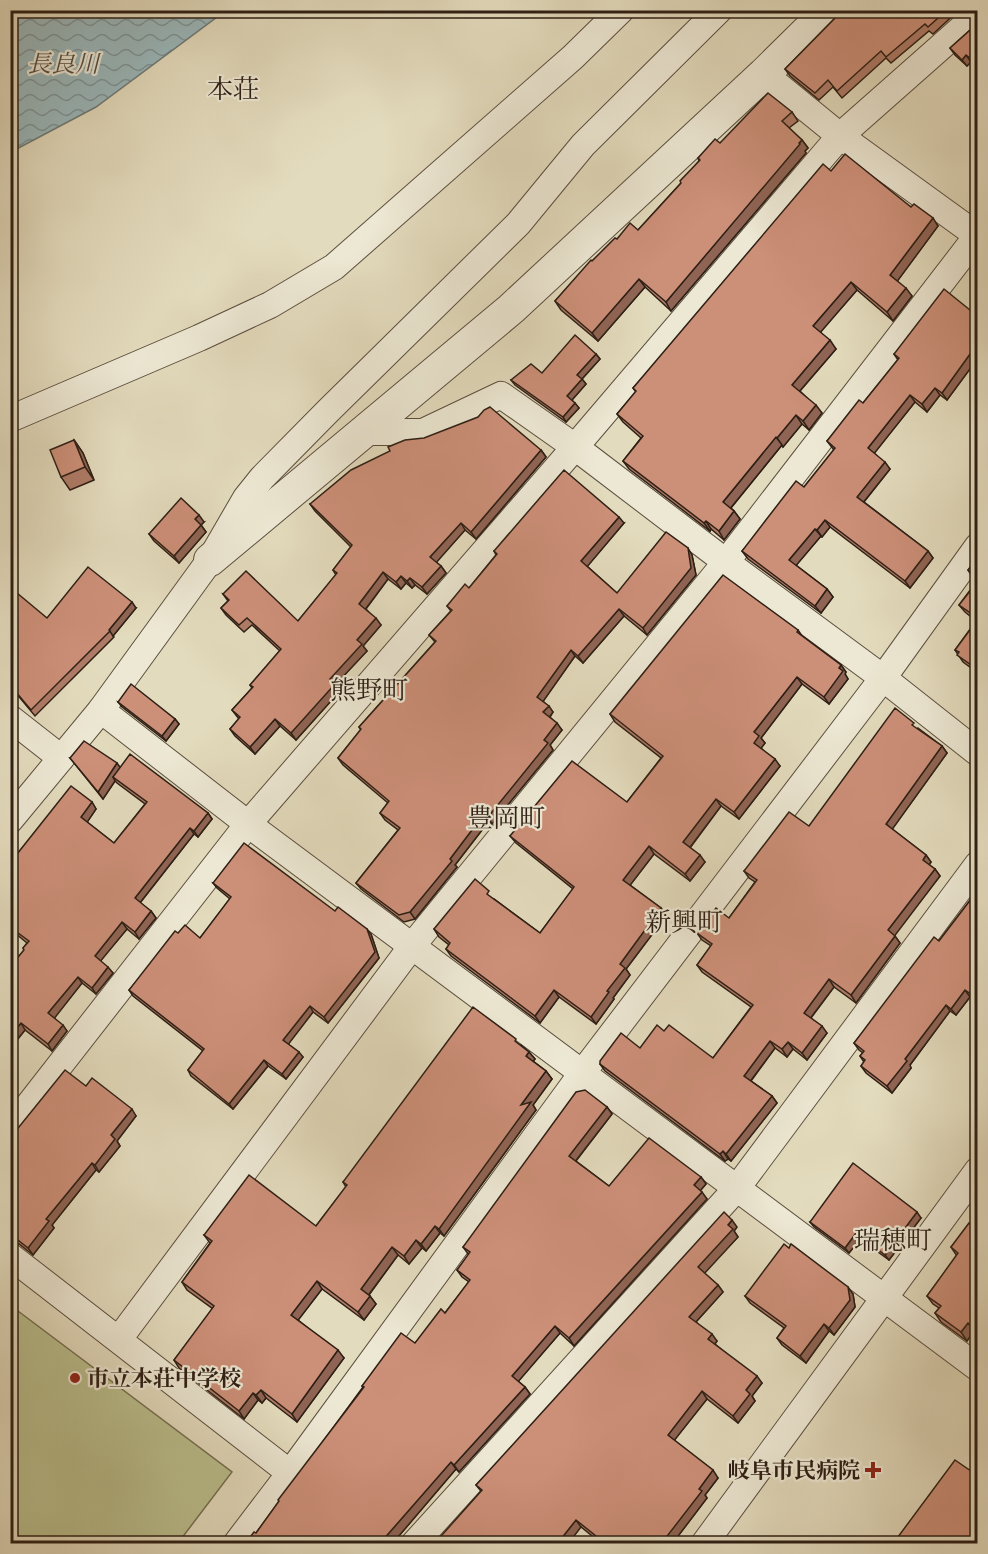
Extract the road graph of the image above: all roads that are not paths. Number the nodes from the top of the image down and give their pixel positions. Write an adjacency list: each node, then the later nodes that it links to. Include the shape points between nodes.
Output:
1 (621, 10): 8 (street, via 334,267 270,305)
2 (719, 10): 12 (street, via 583,145 518,224 262,478)
3 (829, 10): 5 (street)
4 (978, 14): 6 (street)
5 (764, 74): 6 (street); 9 (street, via 511,309)
6 (840, 136): 7 (street); 10 (street)
7 (977, 236): 13 (street)
8 (10, 419)
9 (363, 432): 10 (street, via 423,432 501,395); 12 (street)
10 (575, 447): 13 (street); 20 (street)
11 (978, 546): 14 (street)
12 (210, 560): 15 (street)
13 (726, 562): 14 (street); 22 (street)
14 (883, 678): 17 (street); 23 (street)
15 (101, 710): 18 (street); 20 (street)
16 (10, 718): 18 (street)
17 (978, 753)
18 (61, 758): 19 (street)
19 (10, 820)
20 (248, 825): 22 (street); 24 (street)
21 (978, 864): 26 (street)
22 (412, 946): 23 (street); 29 (street)
23 (582, 1072): 26 (street); 31 (street)
24 (10, 1129)
25 (978, 1170): 28 (street)
26 (737, 1188): 28 (street); 33 (street)
27 (10, 1256): 29 (street)
28 (885, 1298): 30 (street); 34 (street)
29 (118, 1339): 31 (street)
30 (978, 1368)
31 (290, 1473): 32 (street)
32 (236, 1544)
33 (414, 1544)
34 (704, 1544)

